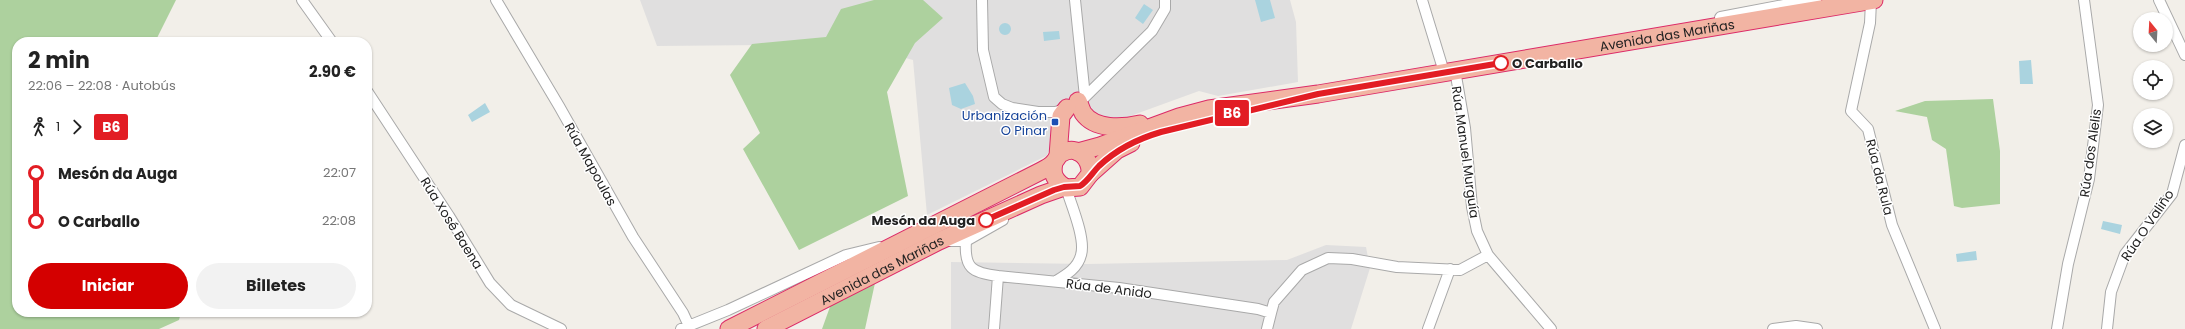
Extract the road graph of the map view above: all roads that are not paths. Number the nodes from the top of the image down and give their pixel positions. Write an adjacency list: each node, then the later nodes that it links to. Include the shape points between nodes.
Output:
1 (302, 0): 12 (street)
2 (496, 0): 33 (street, Rúa Mapoulas, via 632,237 684,313)
3 (982, 0): 17 (street, via 983,50 994,97 1002,104 1026,110 1056,112)
4 (1075, 0): 17 (street)
5 (1165, 0): 17 (street, via 1164,9 1152,31)
6 (1422, 0): 14 (street, Rúa Manuel Murguía)
7 (1814, 0): 11 (street, via 1723,17)
8 (1873, 0): 11 (highway, Avenida das Mariñas); 43 (street, Rúa da Rula, via 1851,111 1868,129 1892,225)
9 (2084, 0): 44 (street, Rúa dos Alelis, via 2098,105 2089,179 2068,264)
10 (2159, 0): 13 (street)
11 (1686, 31): 14 (highway, Avenida das Mariñas)
12 (328, 37)
13 (2185, 55)
14 (1450, 71): 15 (highway, Avenida das Mariñas); 28 (street, Rúa Manuel Murguía, via 1465,128 1472,207 1477,231)
15 (1318, 94): 18 (highway, Avenida das Mariñas, via 1229,106); 22 (highway, Avenida das Mariñas, via 1150,135 1117,150)
16 (372, 99): 34 (street, Rúa Xosé Baena, via 490,283 511,305)
17 (1078, 105): 18 (highway, via 1094,121 1110,128); 20 (highway, via 1070,133 1070,139); 21 (highway, via 1062,116)
18 (1179, 117): 20 (highway, Avenida das Mariñas)
19 (2185, 145): 45 (street, Rúa O Valiño, via 2172,194 2125,254 2111,292)
20 (1077, 152): 21 (highway, via 1067,151); 22 (highway, via 1083,154 1089,163)
21 (1056, 160): 23 (highway, via 1053,169 1056,180); 25 (highway, Avenida das Mariñas, via 1041,171)
22 (1090, 174): 23 (highway, via 1080,186)
23 (1065, 188): 24 (highway, Avenida das Mariñas); 31 (street, via 1080,234 1082,255 1071,272)
24 (1020, 204): 26 (highway, Avenida das Mariñas); 27 (street, via 1007,218)
25 (911, 238): 33 (street, Avenida das Mariñas, via 846,255 728,310); 35 (highway, Avenida das Mariñas)
26 (938, 241): 27 (street); 36 (highway, Avenida das Mariñas)
27 (966, 241): 30 (street, Rúa de Anido, via 965,257 969,266 985,274)
28 (1488, 255): 29 (street, via 1460,270); 40 (street, Rúa Manuel Murguía)
29 (1450, 269): 32 (street, via 1397,268 1352,259 1328,258 1302,270 1274,302); 39 (street)
30 (998, 276): 31 (street, Rúa de Anido); 37 (street)
31 (1056, 282): 32 (street, Rúa de Anido, via 1119,288)
32 (1271, 313): 38 (street)
33 (685, 327)
34 (561, 329)
35 (729, 329)
36 (766, 329)
37 (994, 329)
38 (1267, 329)
39 (1428, 329)
40 (1551, 329)
41 (1773, 329): 42 (street, via 1796,326)
42 (1817, 329)
43 (1935, 329)
44 (2057, 329)
45 (2106, 329)

